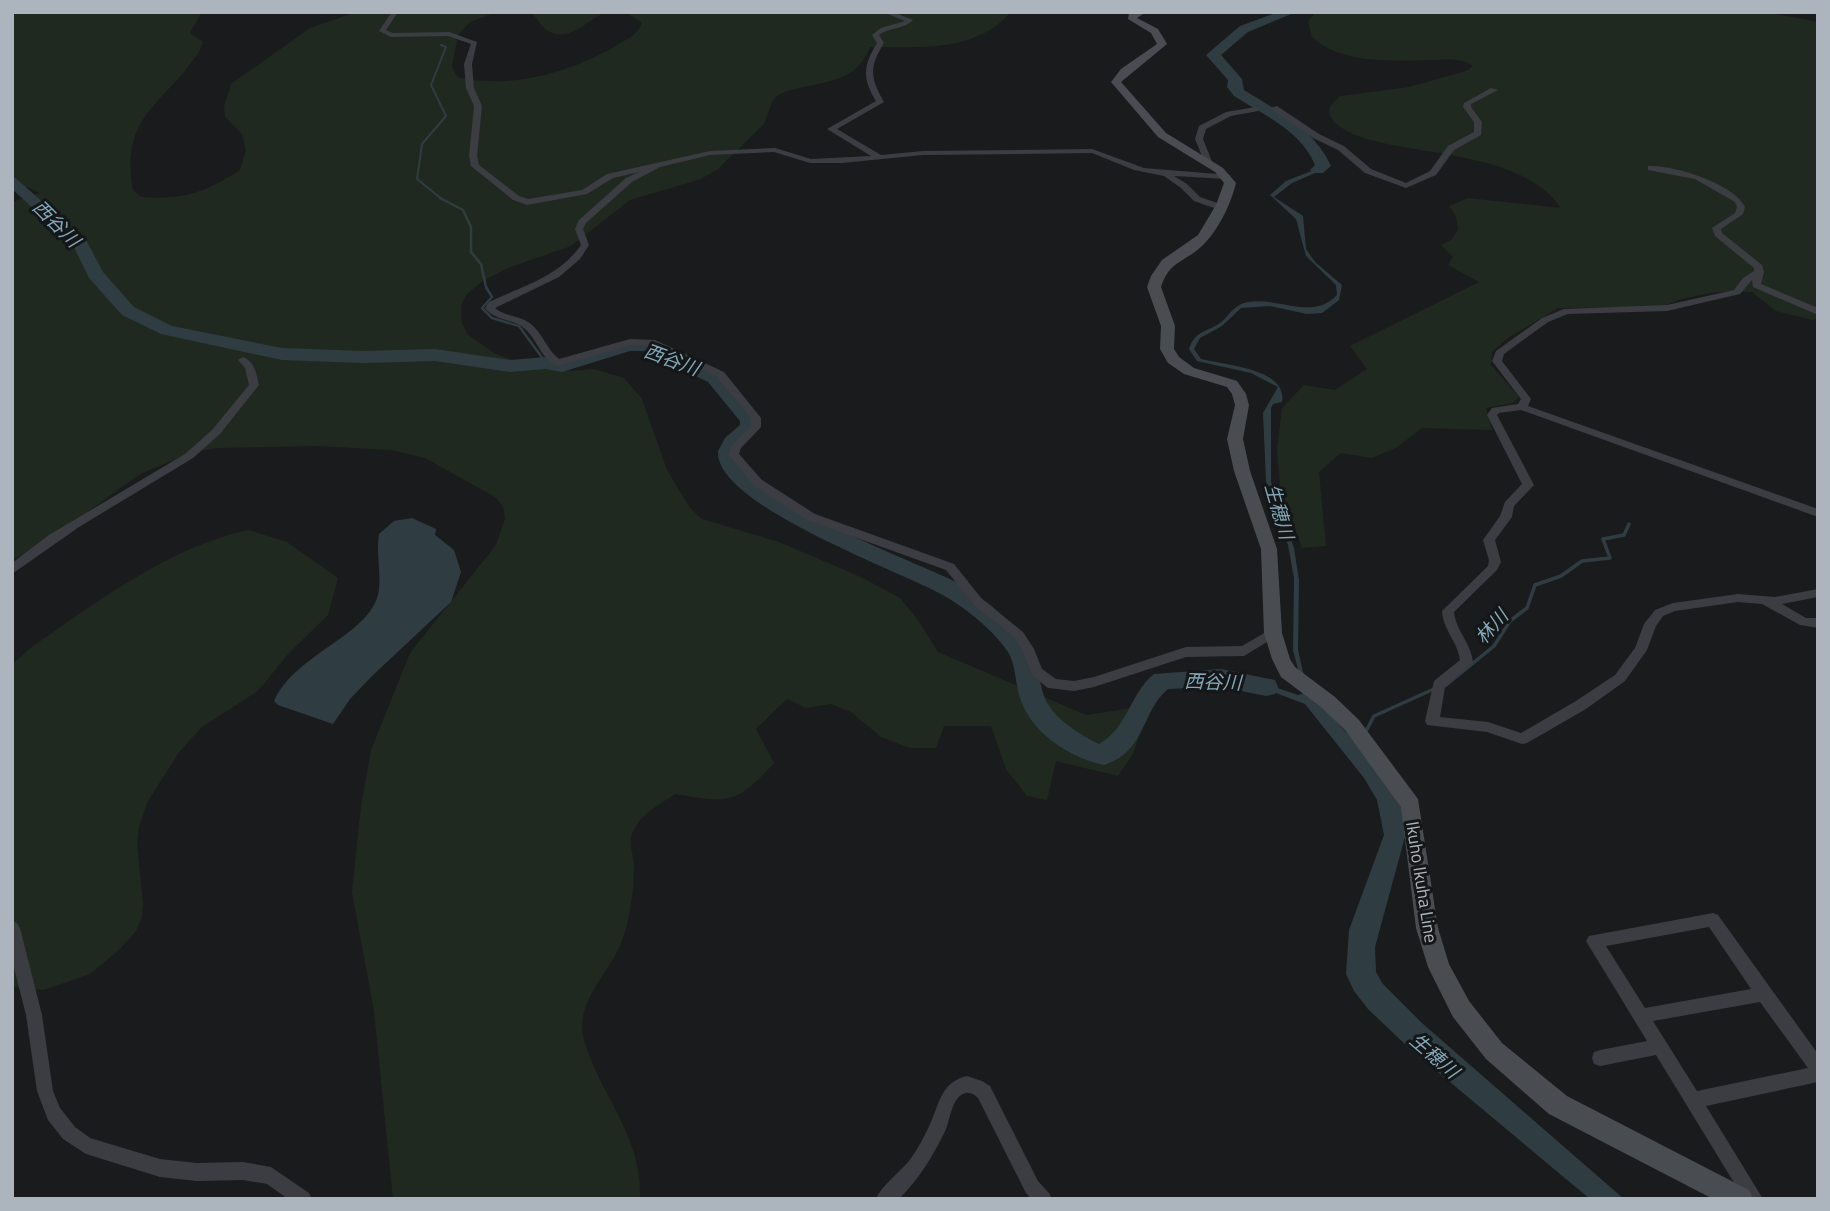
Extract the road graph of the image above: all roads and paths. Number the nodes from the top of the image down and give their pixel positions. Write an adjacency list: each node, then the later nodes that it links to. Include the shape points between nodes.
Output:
1 (395, 12): 9 (street, via 382,31 391,35 449,34 474,43 468,64 470,88 478,106 475,166 521,201 576,195 610,176)
2 (886, 12): 7 (street, via 910,20 875,35 881,46 872,57 869,83 880,102 831,129)
3 (1142, 12): 8 (main road, via 1132,15 1133,19 1155,31 1161,44 1116,82 1162,135)
4 (1494, 90): 5 (street, via 1468,103 1478,122 1475,137 1451,148 1433,173 1406,186 1368,171 1342,148)
5 (1275, 108)
6 (1255, 109): 8 (street, via 1230,114 1202,128 1199,139)
7 (879, 157): 9 (street, via 810,160 768,150 702,154); 11 (street, via 1092,152)
8 (1209, 164): 12 (main road)
9 (657, 166): 23 (street, via 629,180 582,222 579,229 585,245 568,267 492,304 494,314 528,326 558,363 645,340 720,374 756,418 756,427 733,454 758,484 811,517 950,567 978,602 1019,635 1037,672 1052,684 1094,682 1186,652 1244,651)
10 (1651, 167): 14 (street, via 1698,177 1738,201 1739,215 1716,231 1756,263)
11 (1167, 175): 12 (street); 13 (street, via 1197,199)
12 (1227, 177): 13 (main road, Ikuho Ikuha Line, via 1229,190)
13 (1220, 207): 23 (main road, Ikuho Ikuha Line, via 1202,240 1163,265 1155,291 1166,319 1172,360 1189,371 1232,384 1239,394 1236,439 1269,549)
14 (1759, 272): 15 (street, via 1755,281 1760,288); 17 (street, via 1737,292 1667,308 1574,310 1545,320 1497,357 1526,399)
15 (1818, 312)
16 (243, 360): 19 (street, via 250,367 254,385 191,455)
17 (1522, 407): 18 (street); 21 (street, via 1496,410 1492,415 1528,488 1509,505 1489,540 1495,562 1492,569 1448,611 1449,626 1466,649 1467,662 1439,688 1433,721 1488,726 1522,739 1620,678 1641,650 1659,613 1738,598)
18 (1818, 513)
19 (12, 570)
20 (1818, 593): 21 (street)
21 (1765, 601): 22 (street, via 1804,622)
22 (1818, 622)
23 (1273, 633): 35 (main road, Ikuho Ikuha Line, via 1283,664 1362,738 1411,805 1432,947 1448,989 1479,1035 1564,1109)
24 (12, 928): 32 (street, via 34,1015 45,1091 54,1114 69,1133 86,1145 160,1168 271,1176)
25 (1765, 994): 26 (street); 26 (street, via 1713,920 1594,941); 29 (street)
26 (1641, 1016): 27 (street)
27 (1660, 1046): 28 (street); 31 (street)
28 (1600, 1058)
29 (1818, 1068)
30 (1818, 1074): 31 (street)
31 (1694, 1100): 36 (street)
32 (303, 1199)
33 (885, 1199): 34 (street, via 923,1157 949,1095 967,1084 984,1092 1032,1187)
34 (1043, 1199)
35 (1740, 1199)
36 (1754, 1199)

